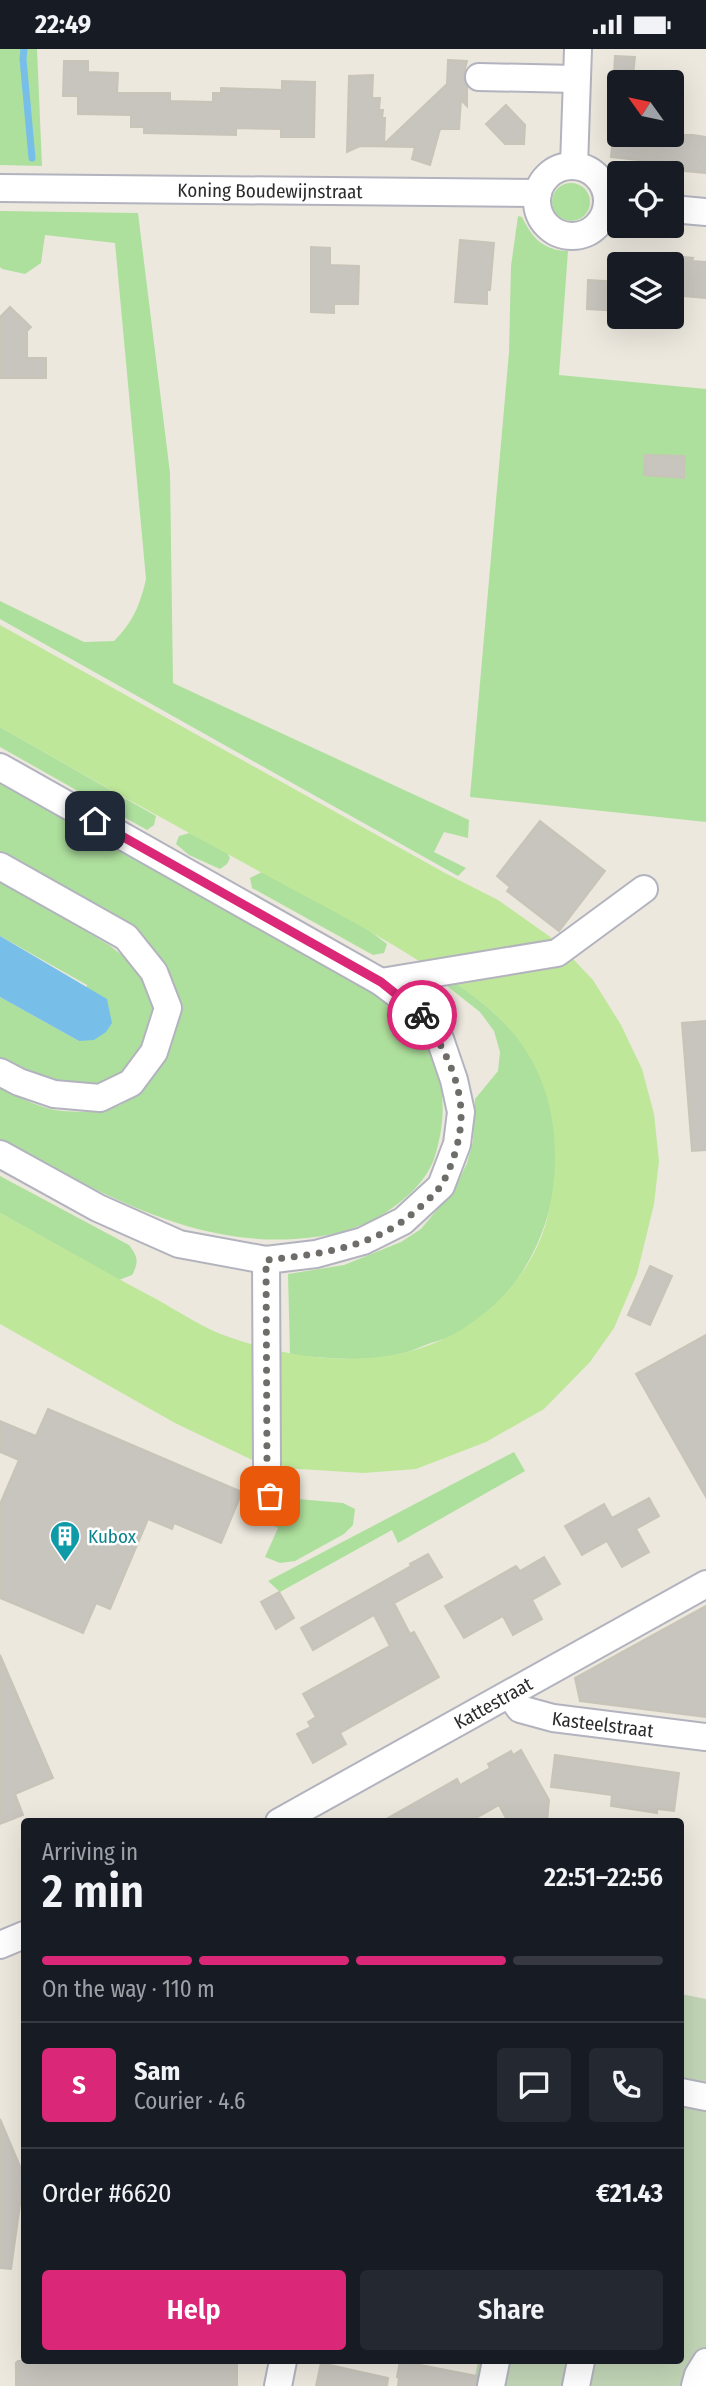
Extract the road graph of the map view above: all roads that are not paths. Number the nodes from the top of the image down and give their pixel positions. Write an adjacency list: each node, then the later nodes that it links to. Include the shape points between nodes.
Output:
1 (578, 49): 3 (street)
2 (479, 78): 3 (street)
3 (576, 79): 4 (street)
4 (574, 166): 6 (street, via 597,177); 7 (street, via 551,173)
5 (0, 188): 7 (street, Koning Boudewijnstraat)
6 (607, 192)
7 (538, 193): 9 (street, via 542,219 563,235 590,232)
8 (684, 210): 10 (street)
9 (607, 212)
10 (706, 212)
11 (0, 767): 14 (street)
12 (0, 866): 15 (street, via 126,936 154,972 168,1008 154,1052 131,1083 100,1098 54,1094)
13 (644, 889): 14 (street, via 557,953)
14 (381, 982): 17 (street, via 418,1010 440,1039 454,1080 461,1112 459,1134 441,1185 404,1221 363,1241 316,1254)
15 (0, 1072)
16 (0, 1154): 17 (street, via 98,1208 178,1244)
17 (266, 1260): 18 (street)
18 (270, 1496)
19 (706, 1584): 20 (street, Kattestraat)
20 (509, 1694): 21 (street, Kasteelstraat, via 520,1709 553,1718); 22 (street, Kattestraat)
21 (706, 1737)
22 (292, 1818)
23 (21, 1936): 24 (street)
24 (0, 1945)
25 (684, 2093): 26 (street)
26 (706, 2097)
27 (706, 2362): 34 (street)
28 (282, 2364): 31 (street)
29 (495, 2364): 32 (street)
30 (580, 2364): 33 (street)
31 (278, 2386)
32 (491, 2386)
33 (576, 2386)
34 (695, 2386)

